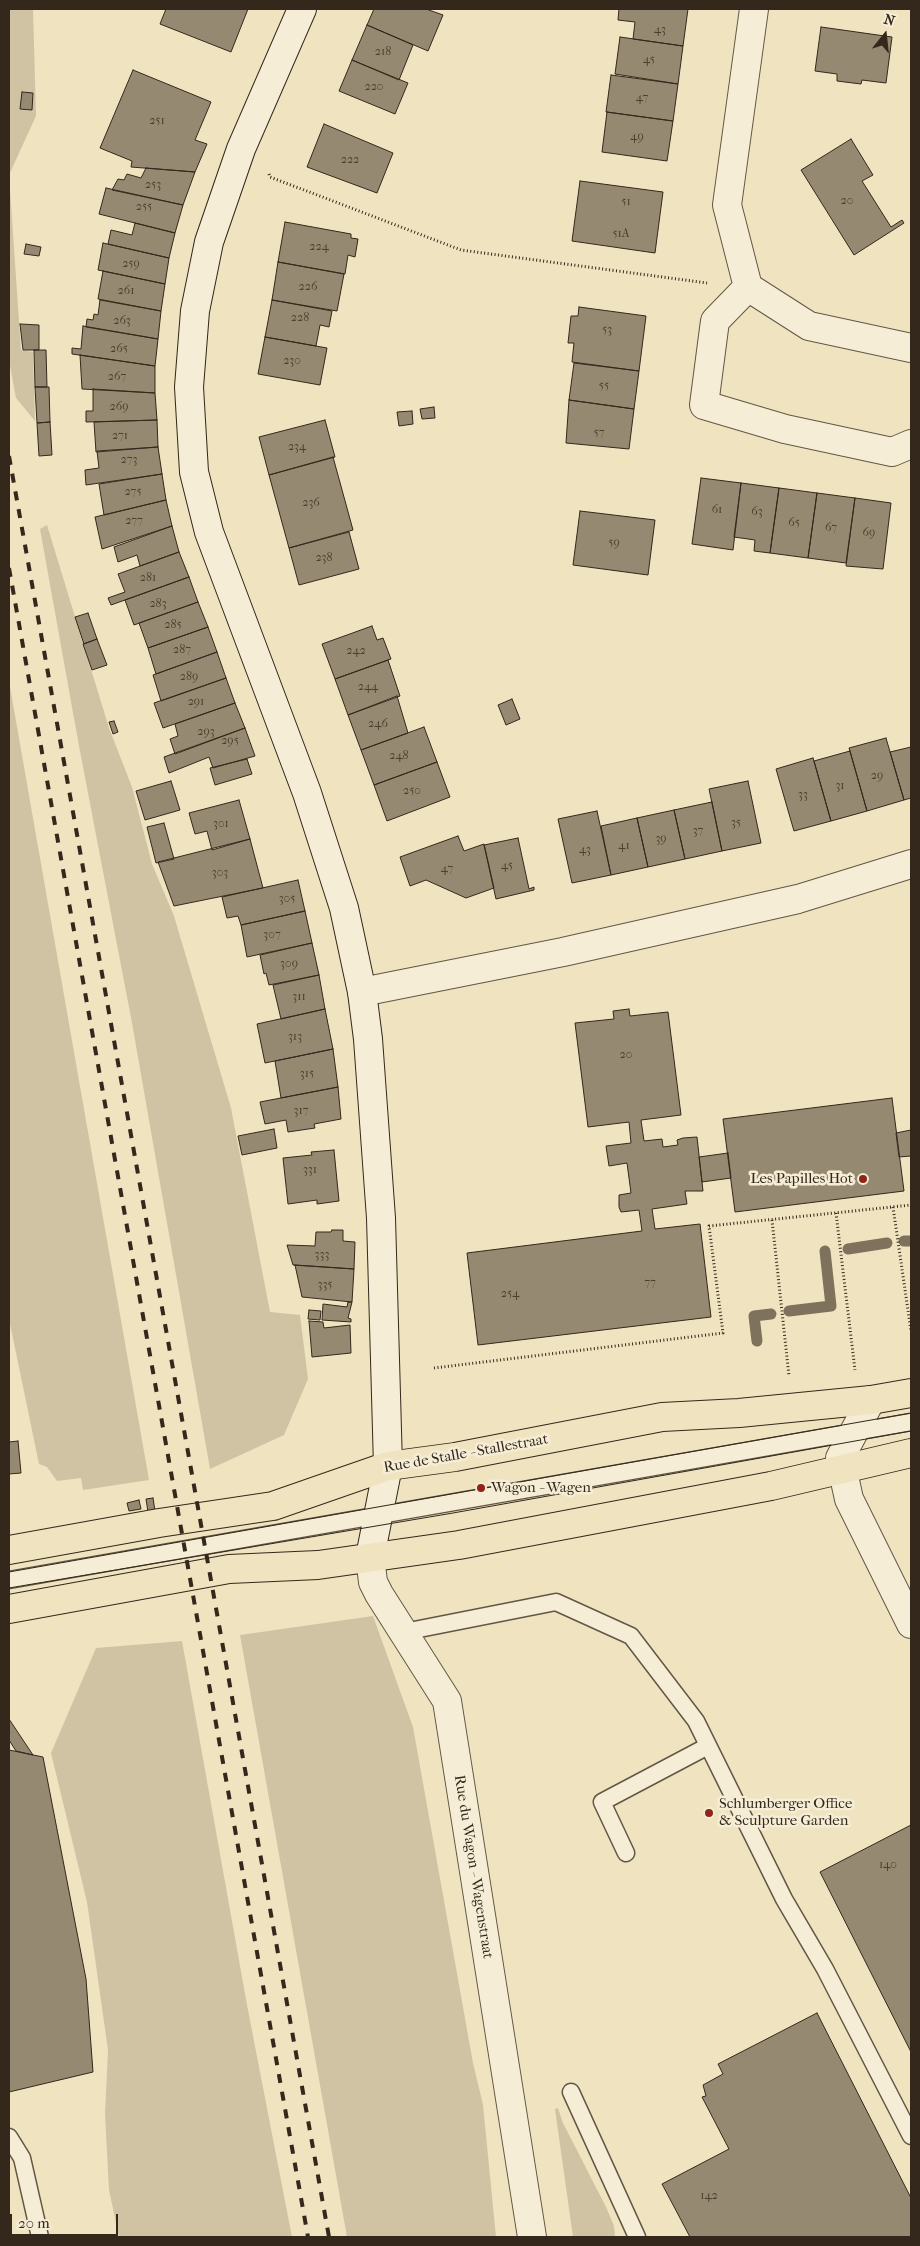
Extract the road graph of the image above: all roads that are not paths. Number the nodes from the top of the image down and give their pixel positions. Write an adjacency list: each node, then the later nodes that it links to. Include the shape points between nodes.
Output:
1 (302, 9): 7 (street, Rue du Wagon - Wagenstraat, via 241,149 209,242 195,311 189,387 194,472 209,532 307,793 344,908)
2 (754, 9): 3 (street, via 728,205)
3 (748, 287): 4 (street, via 809,326); 5 (street, via 715,321 704,405 785,428 892,452)
4 (911, 348)
5 (911, 444)
6 (911, 864): 7 (street, via 798,899 563,952)
7 (362, 992): 13 (street, Rue du Wagon - Wagenstraat, via 381,1218)
8 (911, 1393): 9 (main road, Rue de Stalle - Stallestraat)
9 (871, 1400): 11 (street); 13 (main road, Rue de Stalle - Stallestraat, via 662,1417 454,1457)
10 (911, 1422): 11 (lane)
11 (852, 1434): 14 (street, via 840,1458); 15 (lane)
12 (911, 1453): 14 (main road)
13 (388, 1466): 15 (street, Rue du Wagon - Wagenstraat); 16 (main road, Rue de Stalle - Stallestraat, via 273,1506)
14 (842, 1469): 17 (main road, via 771,1486 459,1545); 20 (street, via 849,1499)
15 (379, 1516): 17 (street, Rue du Wagon - Wagenstraat); 18 (lane)
16 (9, 1550)
17 (370, 1557): 19 (main road, via 294,1567 229,1569); 21 (street, Rue du Wagon - Wagenstraat, via 373,1582)
18 (9, 1580)
19 (9, 1609)
20 (911, 1624)
21 (404, 1632): 22 (lane, via 556,1602 631,1636 696,1721); 28 (street, Rue du Wagon - Wagenstraat, via 447,1702)
22 (708, 1746): 23 (lane, via 602,1802); 25 (lane, via 784,1899 826,1969)
23 (626, 1853)
24 (571, 2092): 29 (lane)
25 (911, 2136)
26 (9, 2137): 27 (lane, via 22,2158)
27 (40, 2237)
28 (532, 2237)
29 (636, 2237)

